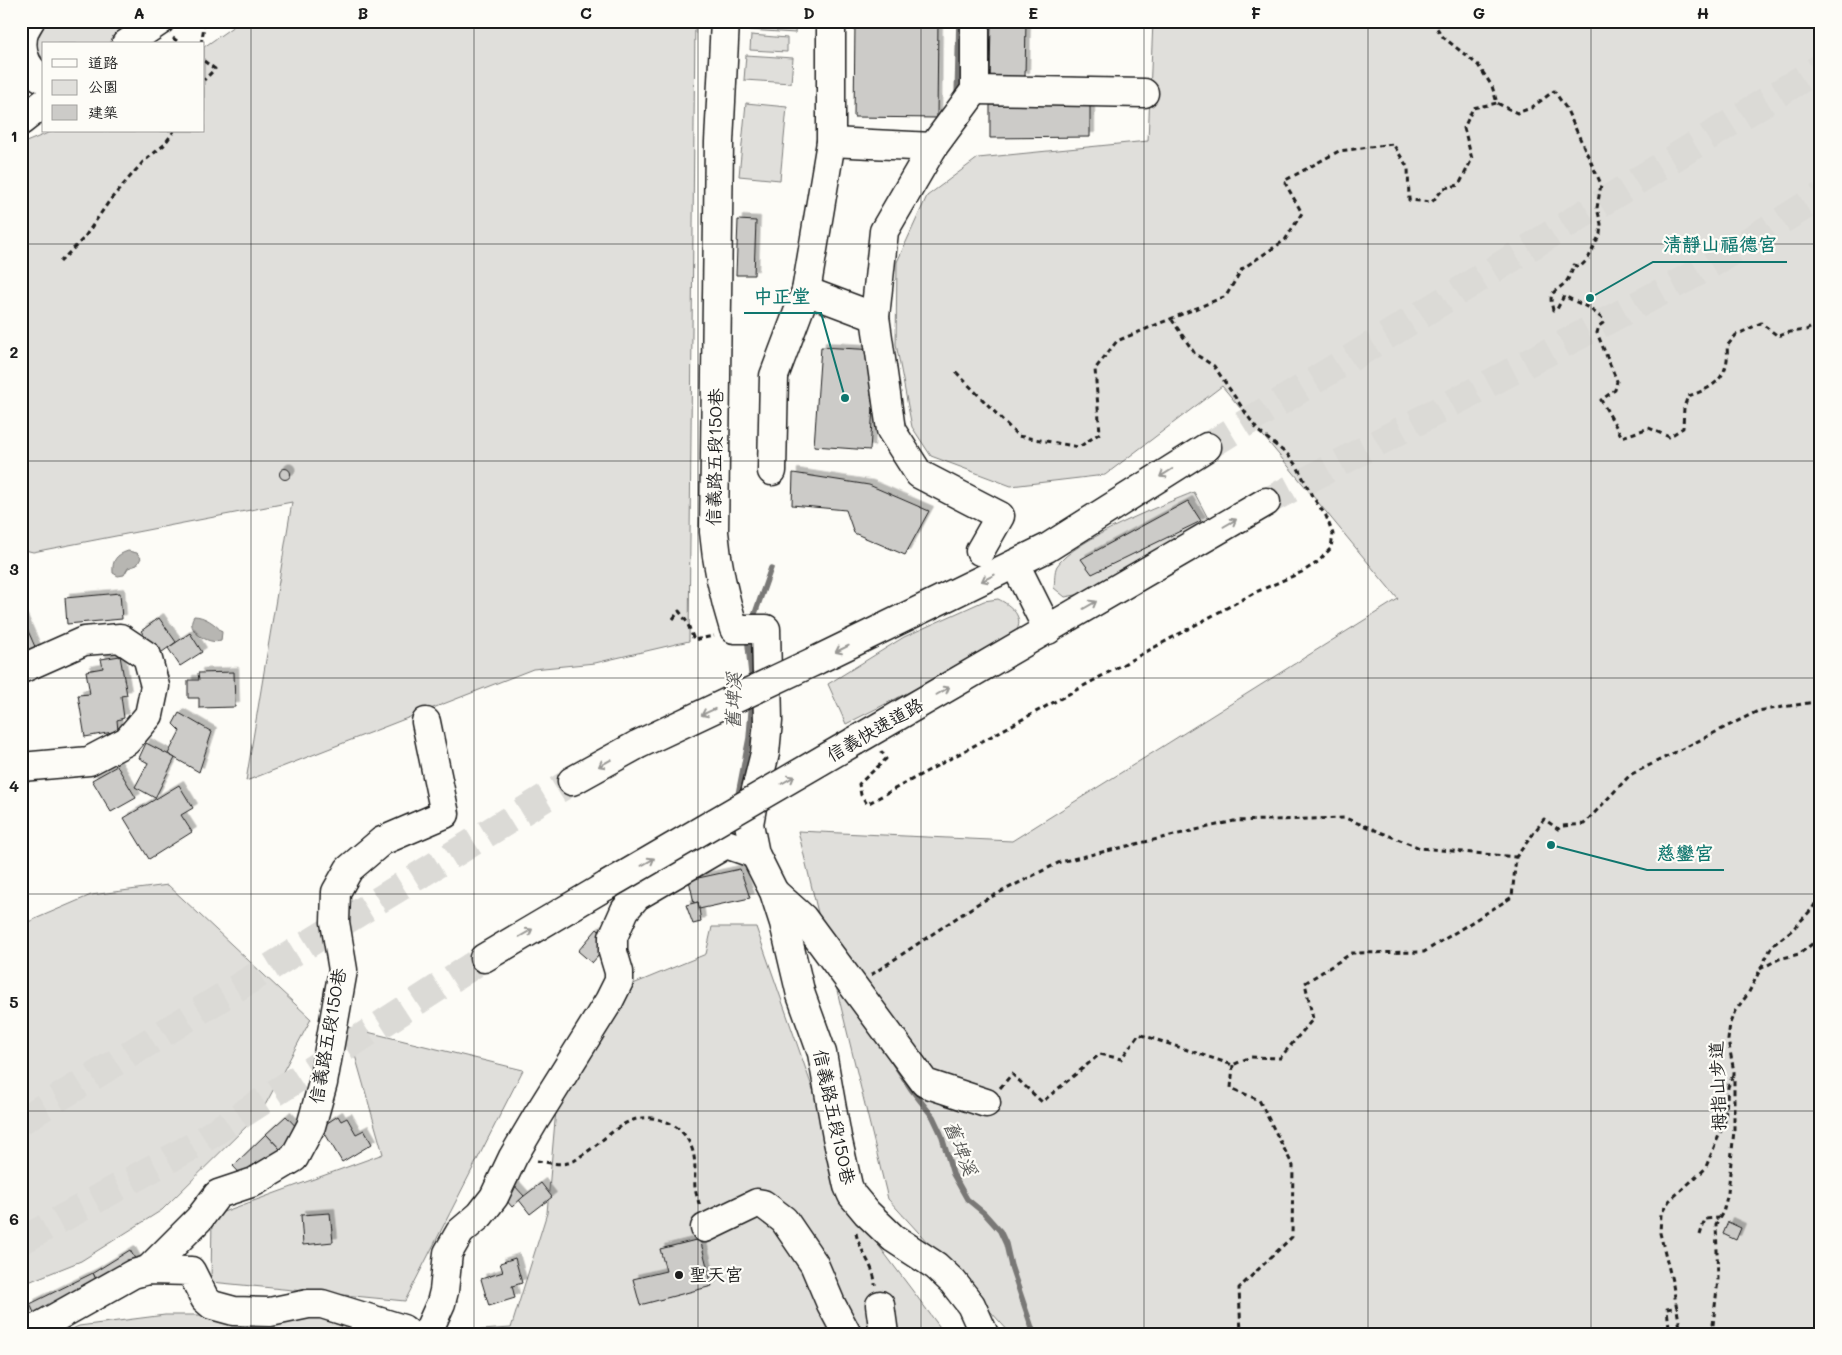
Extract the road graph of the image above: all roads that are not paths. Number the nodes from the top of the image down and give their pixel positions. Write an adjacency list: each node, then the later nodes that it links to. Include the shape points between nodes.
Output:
1 (30, 21): 7 (main road, via 22,37 22,49 26,62)
2 (160, 21): 6 (main road)
3 (724, 21): 26 (main road, 信義路五段150巷, via 719,142 714,532 723,594 734,629 766,629 768,721 765,753 750,824)
4 (832, 21): 12 (main road)
5 (975, 21): 8 (main road)
6 (129, 42)
7 (42, 77)
8 (974, 90): 9 (main road); 13 (main road)
9 (1144, 93)
10 (42, 105): 11 (main road)
11 (21, 121)
12 (831, 142): 13 (main road); 14 (main road)
13 (933, 147): 15 (main road, via 884,231)
14 (806, 291): 15 (main road); 17 (main road, via 774,376)
15 (875, 317): 19 (main road, via 891,430 919,474 1000,516)
16 (1207, 446): 20 (main road, one-way to 20, via 1047,548)
17 (772, 471)
18 (1266, 502): 21 (main road, 信義快速道路, one-way to 18)
19 (980, 551)
20 (1015, 564): 21 (main road); 25 (main road, one-way to 25, bridge, via 637,745)
21 (1048, 630): 28 (main road, 信義快速道路, one-way to 21, bridge, via 606,886 865,749)
22 (21, 669): 24 (main road, via 84,641 120,638 147,656 155,686 149,715 127,741 89,760)
23 (426, 722): 31 (main road, 信義路五段150巷, via 445,814 382,842 350,869 336,892 335,922 342,970 323,1083 311,1126 294,1158 254,1182 218,1194)
24 (21, 767)
25 (572, 781)
26 (755, 854): 27 (main road, 信義路五段150巷); 34 (main road, 信義路五段150巷, via 726,844 636,896 625,910 613,937 619,982 513,1157 494,1197 480,1215 460,1232 448,1253 441,1303)
27 (774, 892): 29 (main road, via 803,918 924,1083); 37 (main road, 信義路五段150巷, via 801,995 822,1052 836,1137 852,1195 893,1238 936,1266 953,1282 971,1305)
28 (484, 958)
29 (986, 1103)
30 (705, 1228): 35 (main road, via 757,1203 763,1204 784,1220 814,1264 830,1304)
31 (148, 1270): 33 (main road, 信義路五段150巷, via 133,1274 37,1328); 34 (main road, 信義路五段150巷, via 191,1271 205,1299 212,1305 234,1311 270,1312 322,1304)
32 (880, 1305): 36 (main road)
33 (21, 1331)
34 (413, 1332)
35 (847, 1334)
36 (884, 1334)
37 (984, 1334)

